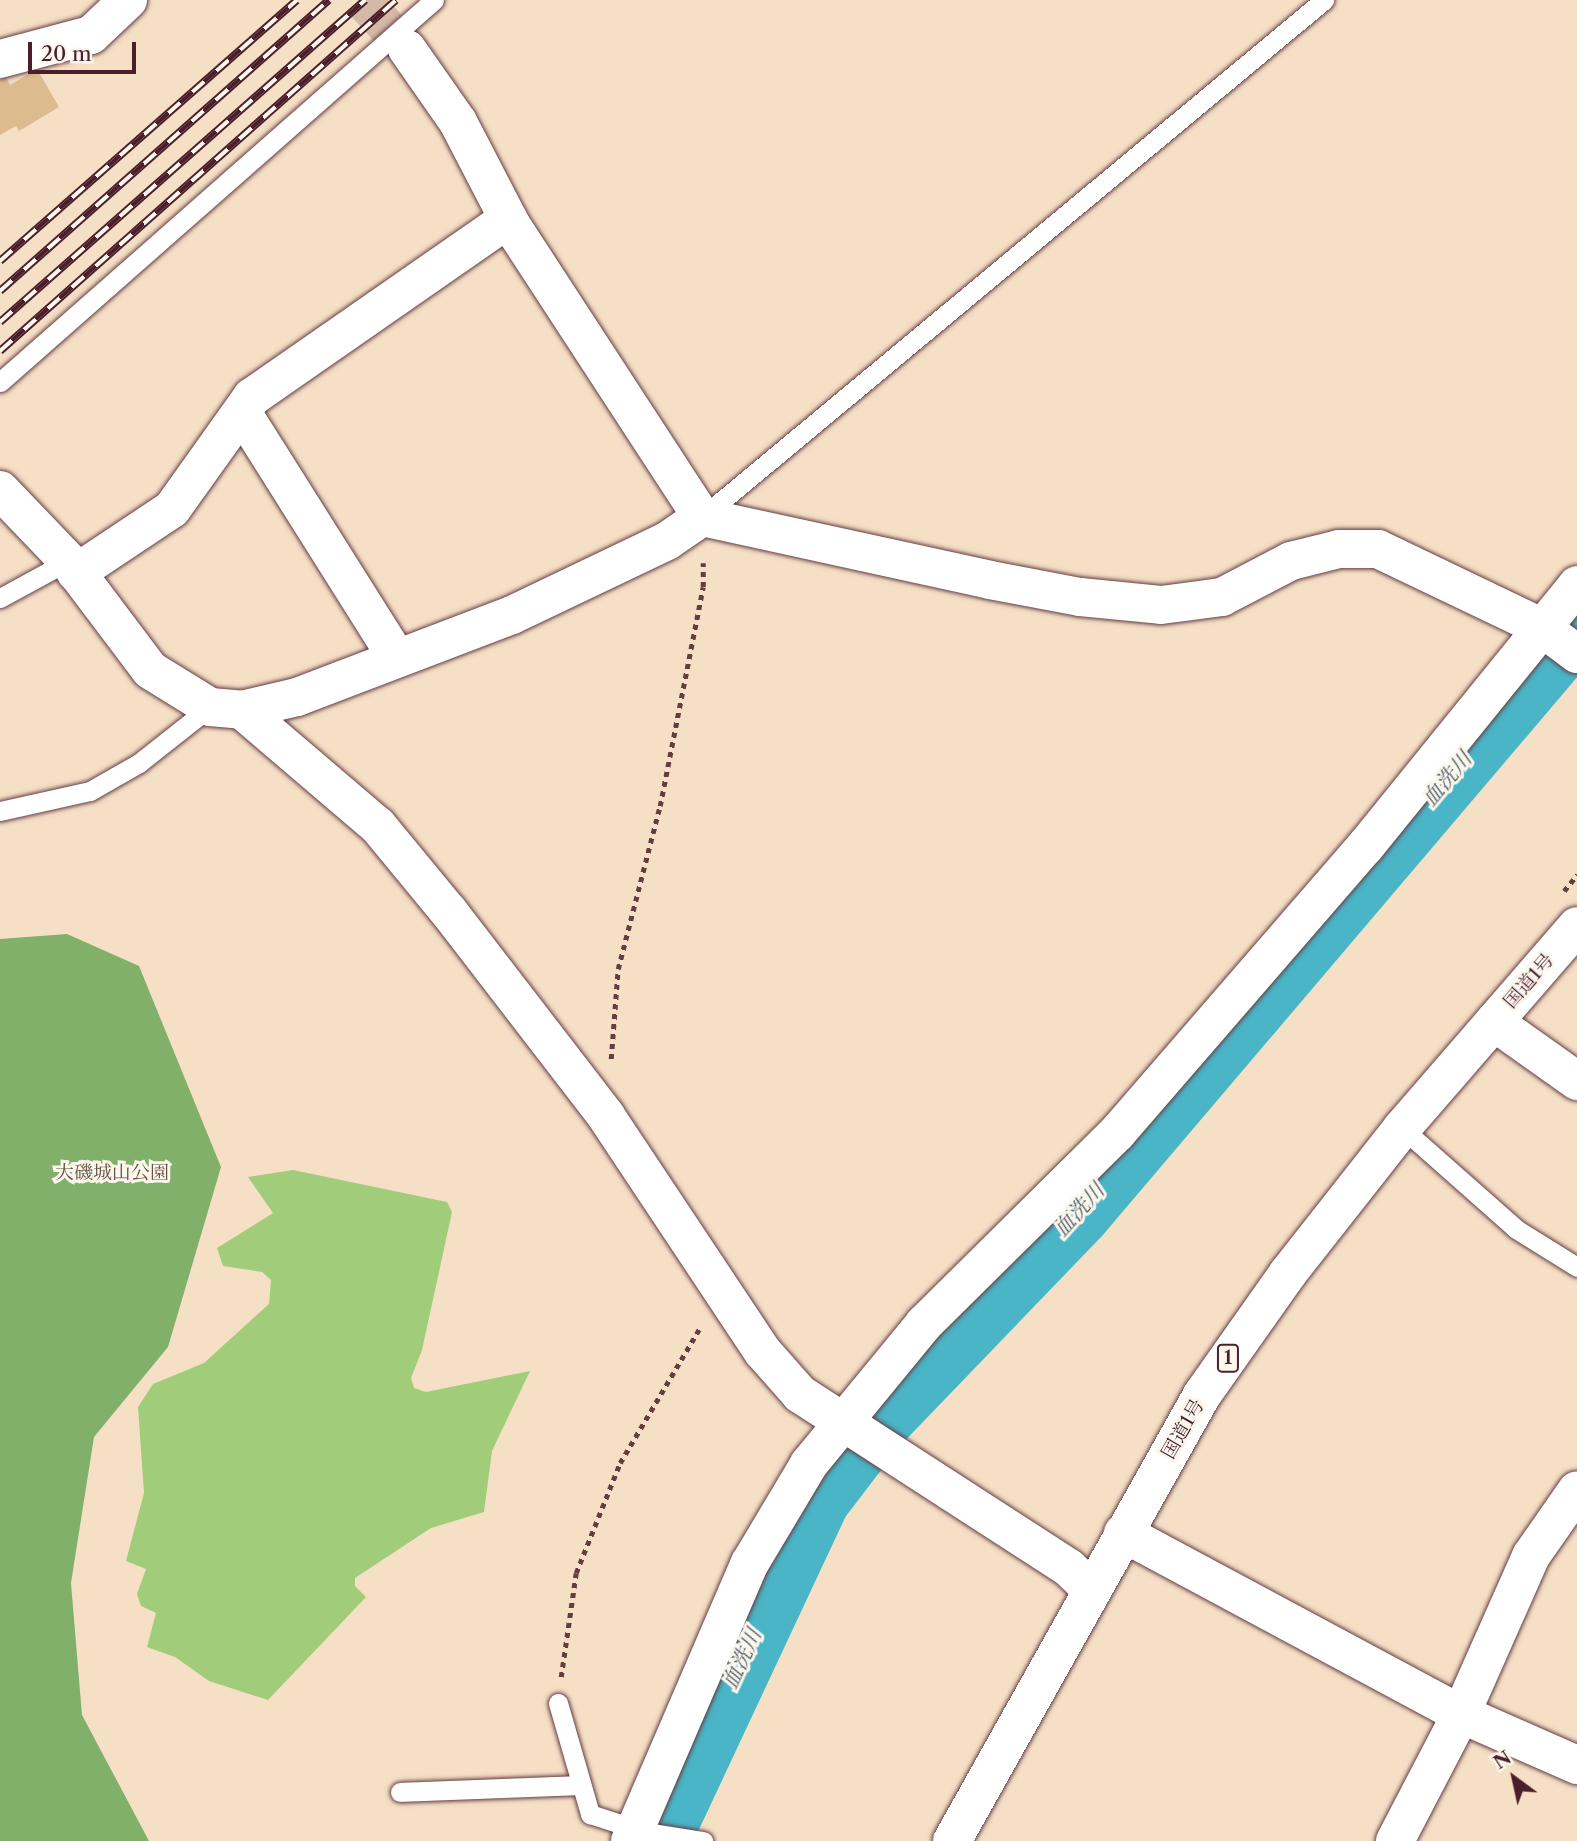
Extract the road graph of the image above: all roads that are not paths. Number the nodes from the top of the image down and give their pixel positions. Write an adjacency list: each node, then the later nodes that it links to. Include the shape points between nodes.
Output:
1 (128, 0): 4 (main road, via 91,34)
2 (1324, 0): 9 (lane)
3 (416, 24): 5 (main road, via 458,122); 6 (lane)
4 (0, 59)
5 (508, 219): 7 (main road, via 252,397); 9 (main road)
6 (0, 382)
7 (242, 412): 10 (main road, via 172,509); 14 (main road)
8 (0, 490): 10 (main road)
9 (702, 517): 13 (main road, via 990,580 1080,597 1161,605 1222,597 1291,561 1339,549 1378,549); 14 (main road, via 667,541 512,615)
10 (72, 567): 12 (lane); 15 (main road, via 150,670)
11 (1577, 585): 13 (main road)
12 (0, 598)
13 (1561, 642): 22 (main road, via 1365,847 1126,1123 924,1324)
14 (397, 659): 15 (main road, via 297,697)
15 (226, 708): 16 (lane, via 90,791); 22 (main road, via 378,826 606,1116 763,1352 800,1394)
16 (0, 811)
17 (1577, 926): 18 (main road, 国道1号 / 1)
18 (1494, 1022): 19 (main road); 20 (main road, 国道1号 / 1)
19 (1577, 1081)
20 (1402, 1128): 21 (lane, via 1516,1229); 24 (main road, 国道1号 / 1, via 1288,1273 1202,1395)
21 (1577, 1268)
22 (857, 1433): 25 (main road, via 1069,1568); 31 (main road, via 809,1464 750,1563)
23 (1577, 1490): 27 (main road, via 1531,1556)
24 (1123, 1533): 25 (main road, 国道1号 / 1); 27 (main road)
25 (1090, 1588): 34 (main road, 国道1号 / 1)
26 (558, 1703): 29 (lane)
27 (1461, 1714): 28 (main road); 35 (main road)
28 (1577, 1765)
29 (579, 1785): 30 (lane); 31 (lane, via 590,1814)
30 (400, 1792)
31 (636, 1834): 32 (lane)
32 (682, 1841): 33 (lane)
33 (703, 1841)
34 (952, 1841)
35 (1395, 1841)

